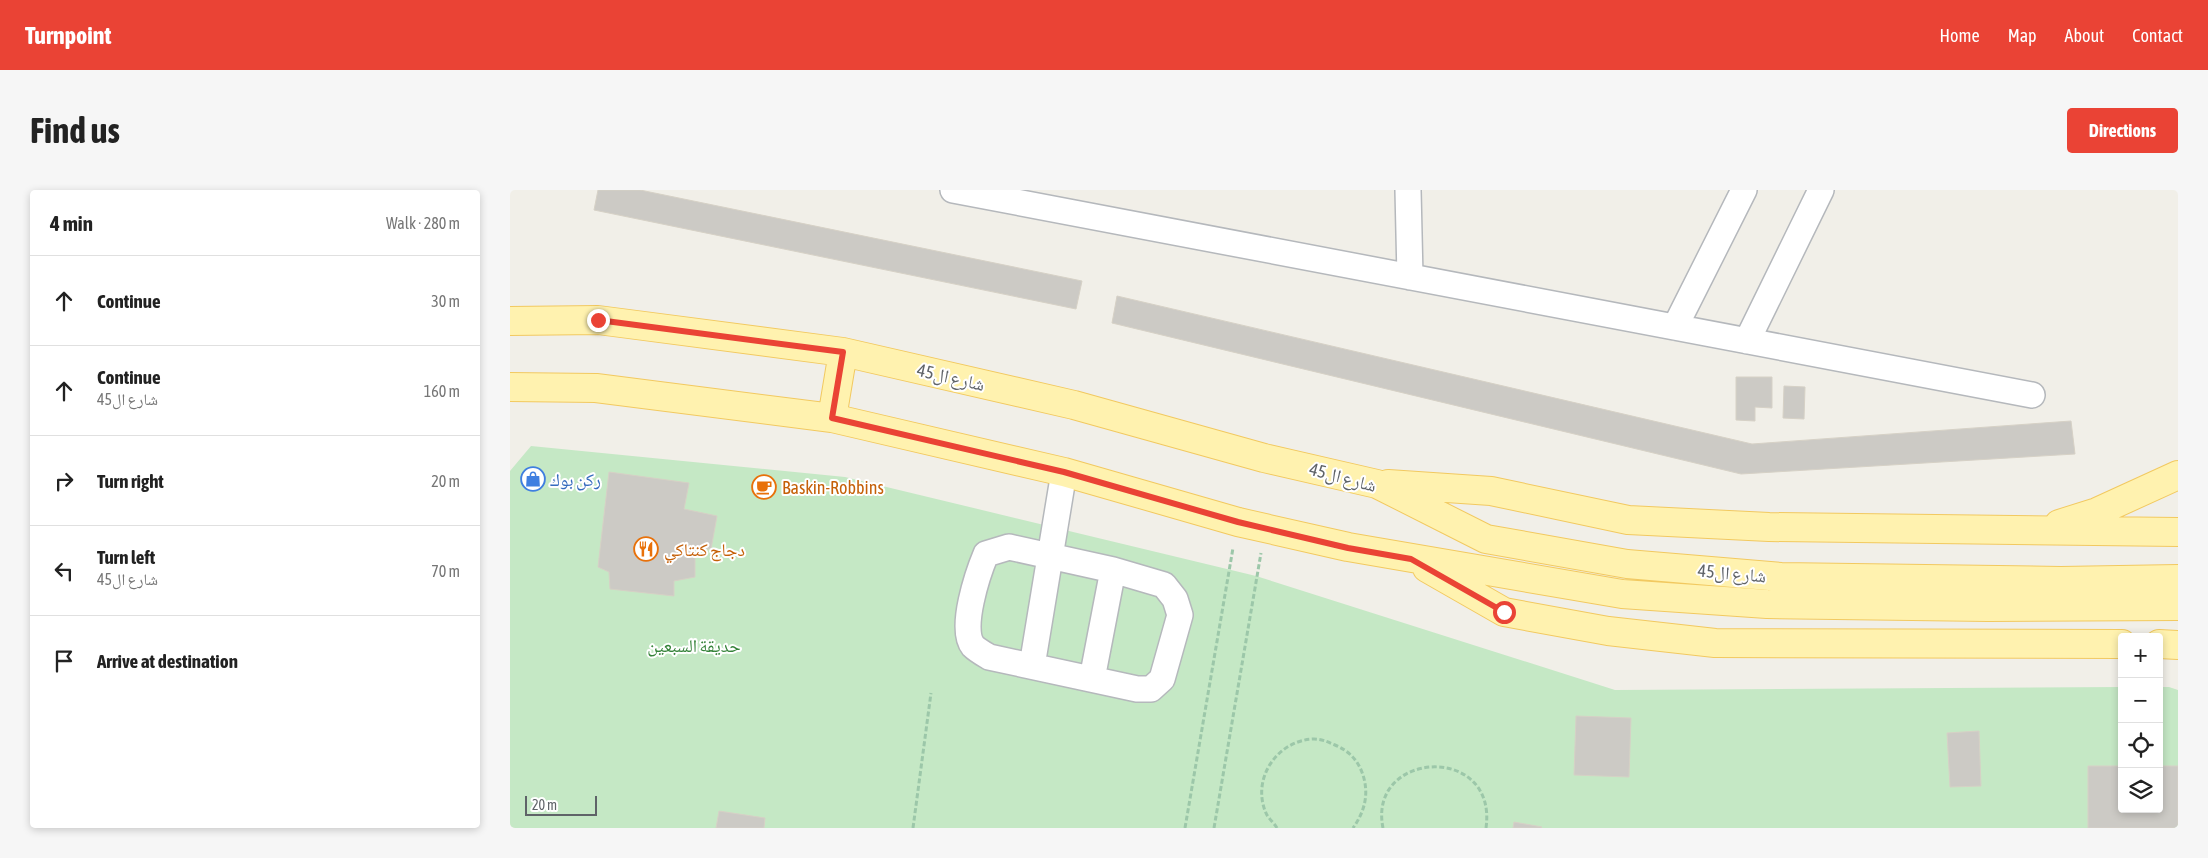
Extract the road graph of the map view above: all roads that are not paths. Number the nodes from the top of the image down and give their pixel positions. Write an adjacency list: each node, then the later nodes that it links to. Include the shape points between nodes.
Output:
1 (953, 190): 5 (lane)
2 (1408, 190): 5 (lane)
3 (1744, 190): 7 (lane)
4 (1821, 190): 8 (lane)
5 (1410, 277): 7 (lane)
6 (510, 321): 9 (main road, شارع ال45, via 598,320)
7 (1675, 327): 8 (lane)
8 (1747, 341): 11 (lane)
9 (843, 352): 12 (main road); 15 (main road, شارع ال45, via 1074,405 1264,458)
10 (510, 387): 12 (main road, شارع ال45, via 596,388)
11 (2032, 396)
12 (832, 418): 13 (main road, شارع ال45)
13 (1064, 472): 18 (lane); 19 (main road, شارع ال45, via 1238,522)
14 (2178, 475): 16 (main road, via 2097,512)
15 (1377, 484): 16 (main road, via 1492,491 1628,520 1769,527); 21 (main road, شارع ال45, via 1486,539 1627,564 1781,577)
16 (2036, 531): 17 (main road)
17 (2178, 532)
18 (1049, 556): 20 (lane); 26 (lane); 26 (lane, via 1009,547 986,554 966,628 972,645 989,657)
19 (1411, 559): 22 (main road, شارع ال45, via 1622,594 1767,604); 23 (main road, via 1504,612 1608,631 1715,644)
20 (1113, 570): 27 (lane); 27 (lane, via 1164,585 1175,599 1180,615 1162,678 1151,689 1137,690)
21 (2178, 579)
22 (2178, 606)
23 (2118, 644)
24 (2163, 644): 25 (main road)
25 (2178, 644)
26 (1032, 666): 27 (lane)
27 (1092, 679)

